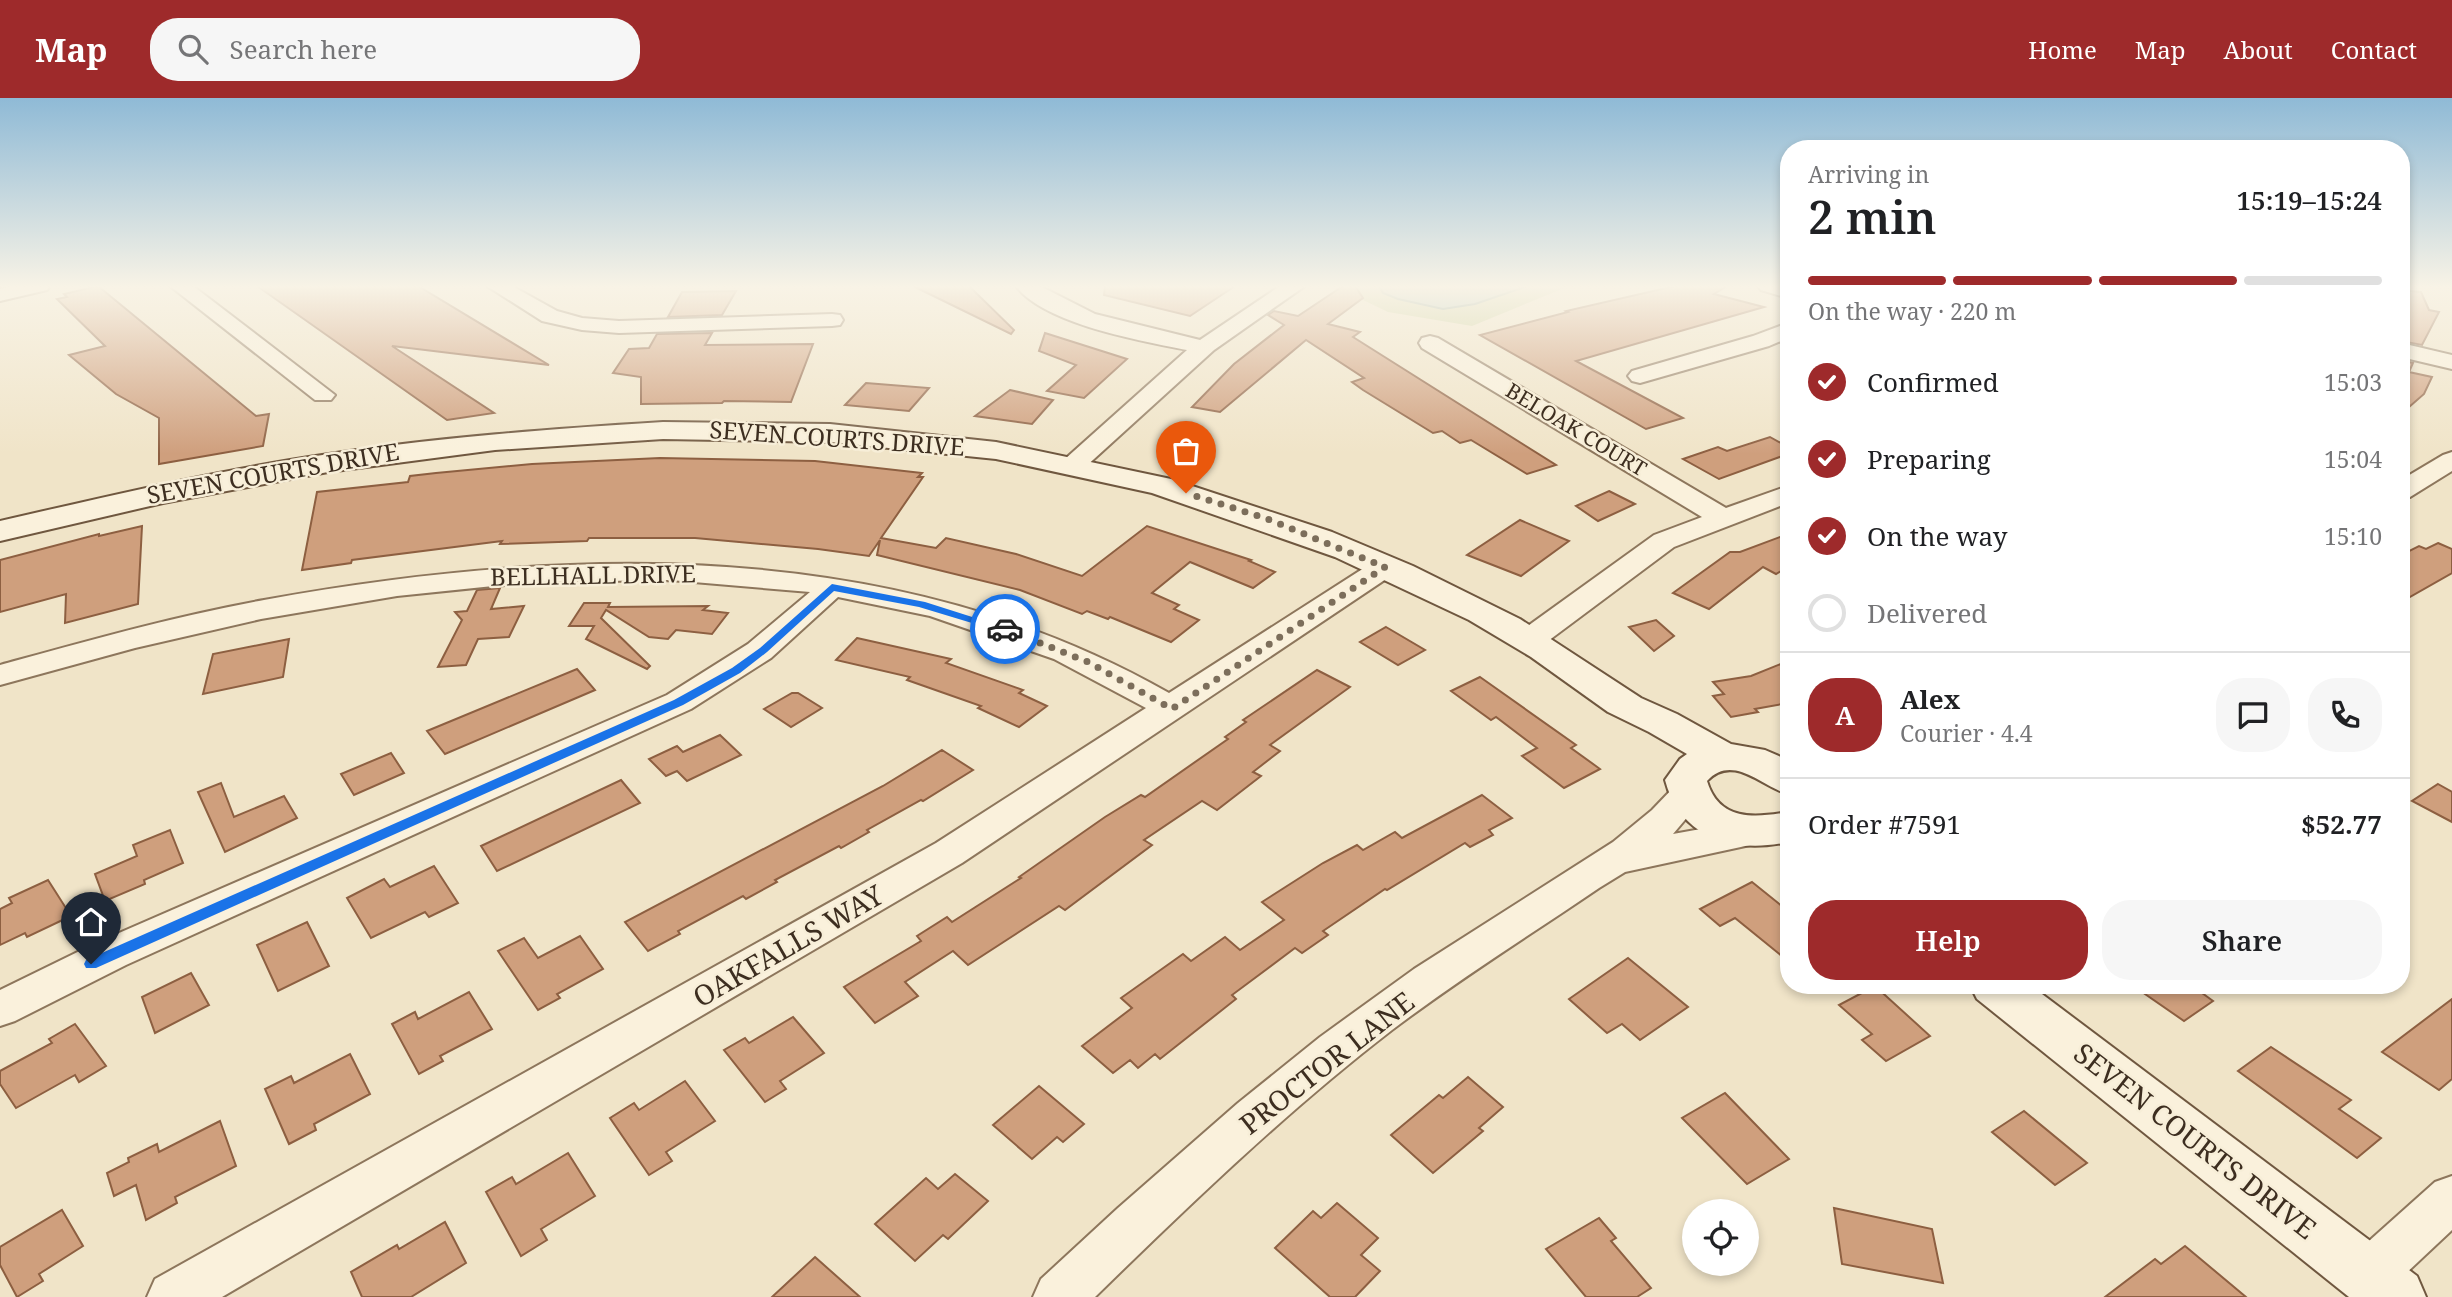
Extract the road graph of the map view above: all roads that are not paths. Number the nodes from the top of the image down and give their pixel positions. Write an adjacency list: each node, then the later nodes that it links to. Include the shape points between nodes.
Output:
1 (253, 342): 10 (street)
2 (1182, 342): 6 (street)
3 (1210, 342): 6 (street)
4 (1758, 342): 9 (street)
5 (1430, 344): 15 (street, BELOAK COURT)
6 (1203, 347): 12 (street)
7 (2410, 351): 8 (street)
8 (2452, 362)
9 (1640, 376)
10 (323, 395)
11 (2452, 460): 13 (street)
12 (1074, 464): 16 (street, SEVEN COURTS DRIVE, via 949,444 823,433 694,429 554,436 461,444 291,469 155,494); 17 (street, SEVEN COURTS DRIVE, via 1208,499)
13 (2410, 486)
14 (1780, 497): 15 (street)
15 (1722, 517): 19 (street, via 1664,541)
16 (0, 531)
17 (1385, 567): 19 (street, SEVEN COURTS DRIVE); 21 (street, OAKFALLS WAY)
18 (832, 587): 20 (street, BELLHALL DRIVE, via 637,572 439,582 233,614); 21 (street, BELLHALL DRIVE, via 921,604 1014,633 1088,662); 27 (street, via 764,650 678,702 111,954)
19 (1529, 640): 22 (street, SEVEN COURTS DRIVE, via 1626,706 1646,732)
20 (0, 675)
21 (1172, 709): 30 (street, OAKFALLS WAY, via 949,853)
22 (1729, 769): 23 (street, via 1773,769); 24 (street, via 1704,814 1725,826); 25 (street, PROCTOR LANE)
23 (1780, 774)
24 (1774, 834): 25 (street, PROCTOR LANE, via 1713,838)
25 (1619, 860): 31 (street, PROCTOR LANE, via 1378,1018 1256,1116)
26 (2006, 994): 29 (street, SEVEN COURTS DRIVE)
27 (0, 1009)
28 (2452, 1198): 29 (street)
29 (2382, 1286)
30 (173, 1297)
31 (1059, 1297)

